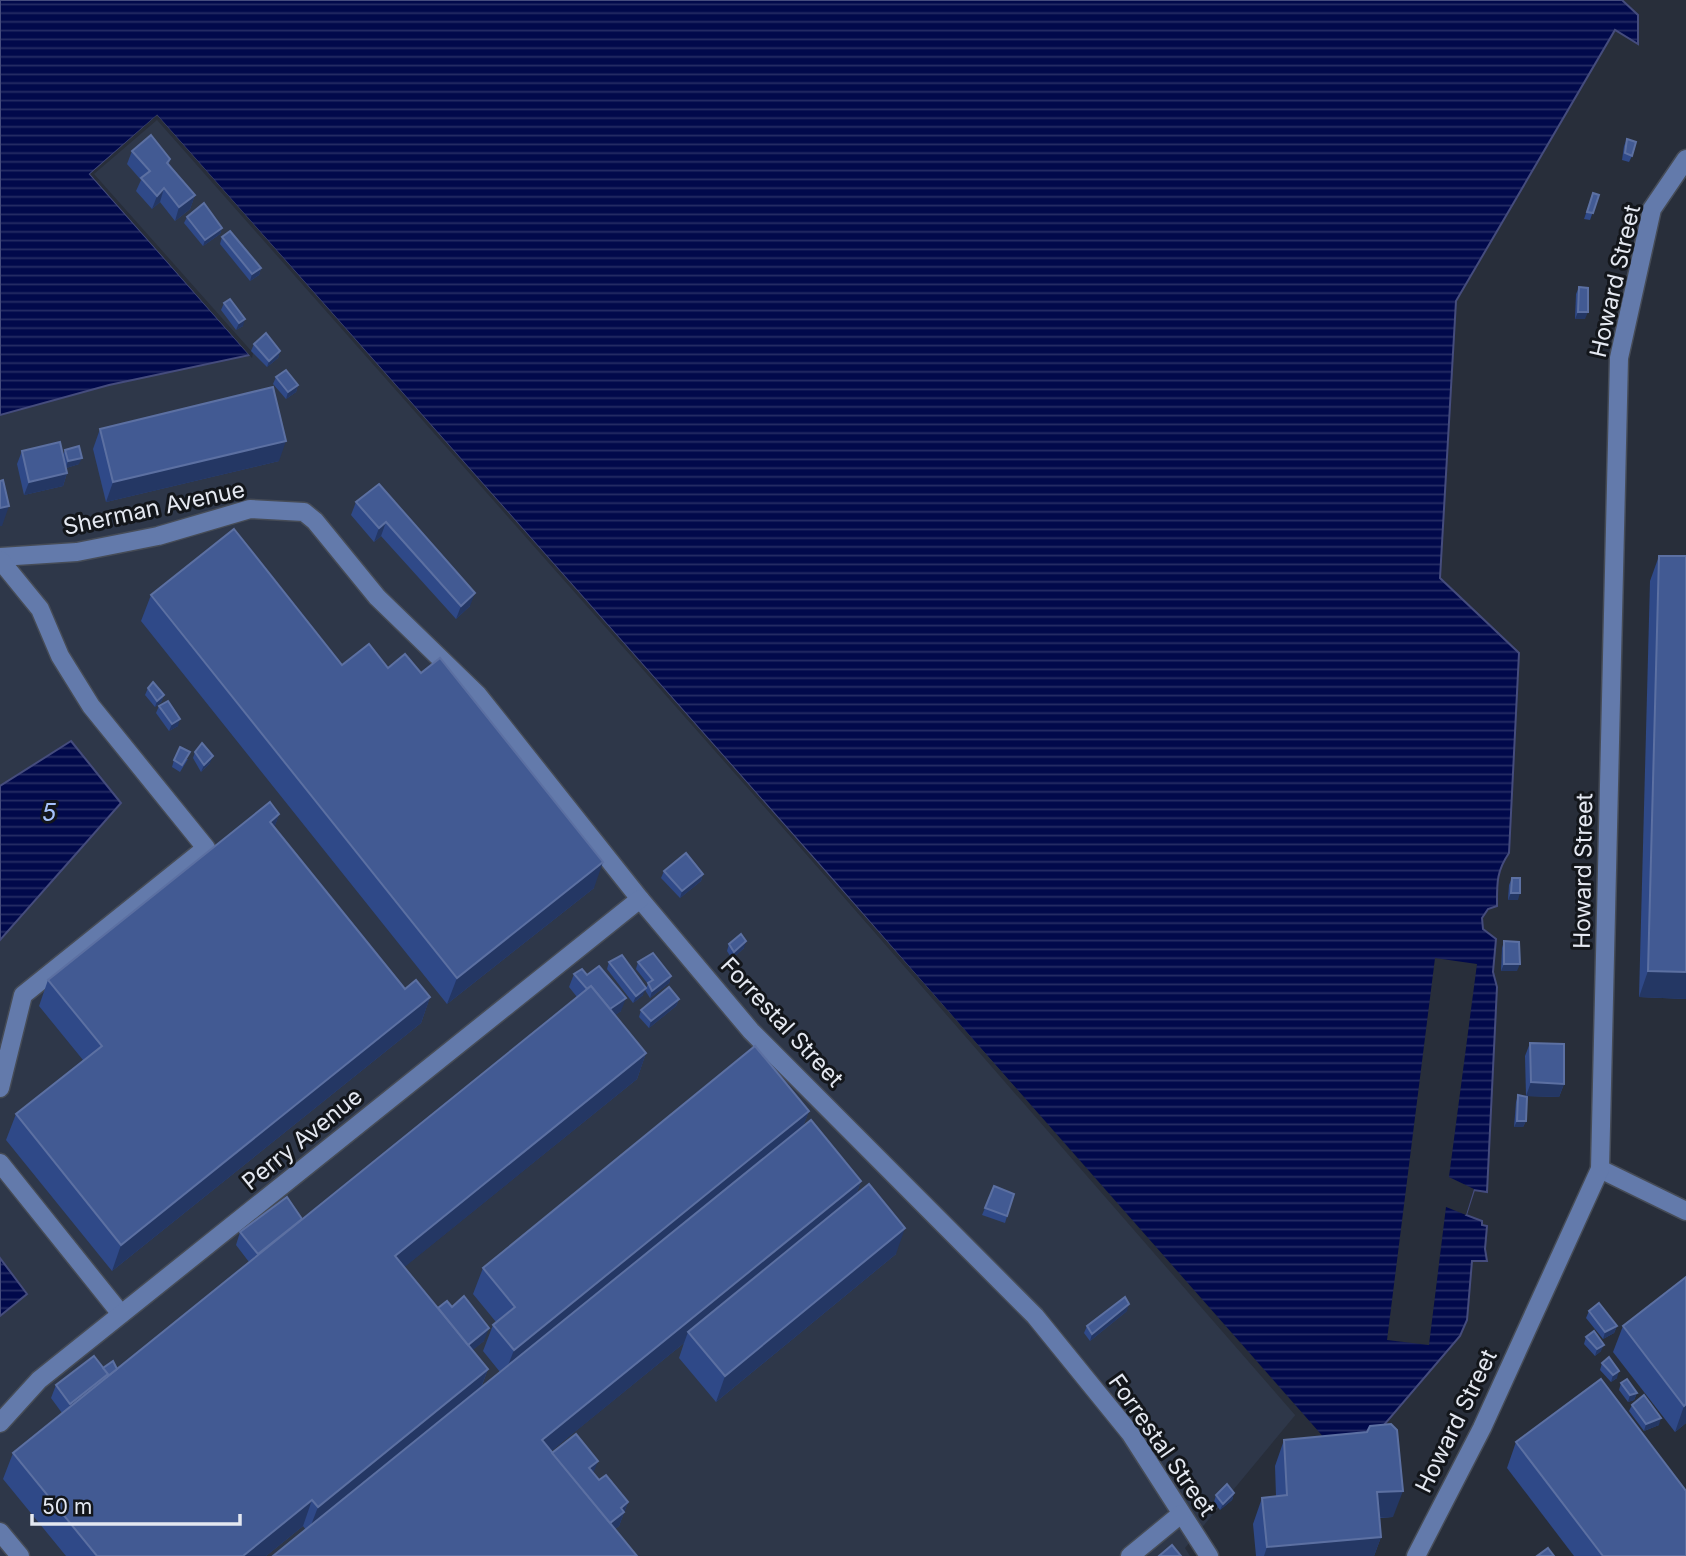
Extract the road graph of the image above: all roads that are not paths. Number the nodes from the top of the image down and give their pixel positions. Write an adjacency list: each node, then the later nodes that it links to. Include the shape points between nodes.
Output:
1 (1686, 159): 7 (street, Howard Street, via 1652,209 1619,358)
2 (315, 522): 3 (street, Sherman Avenue, via 304,512 250,509 158,536 77,552); 4 (street, Forrestal Street, via 377,597 478,695)
3 (0, 559): 5 (street, via 40,609 60,656 91,706 206,848 23,995)
4 (640, 899): 9 (street, Perry Avenue); 11 (street, Forrestal Street, via 751,1031 1035,1316 1130,1433)
5 (0, 1088)
6 (0, 1163): 9 (street)
7 (1600, 1169): 8 (street); 16 (street, Howard Street, via 1482,1428)
8 (1686, 1211)
9 (121, 1314): 10 (street, Perry Avenue, via 39,1380)
10 (0, 1423)
11 (1181, 1514): 14 (street); 15 (street, Forrestal Street)
12 (0, 1532): 13 (street)
13 (20, 1556)
14 (1130, 1556)
15 (1209, 1556)
16 (1416, 1556)

